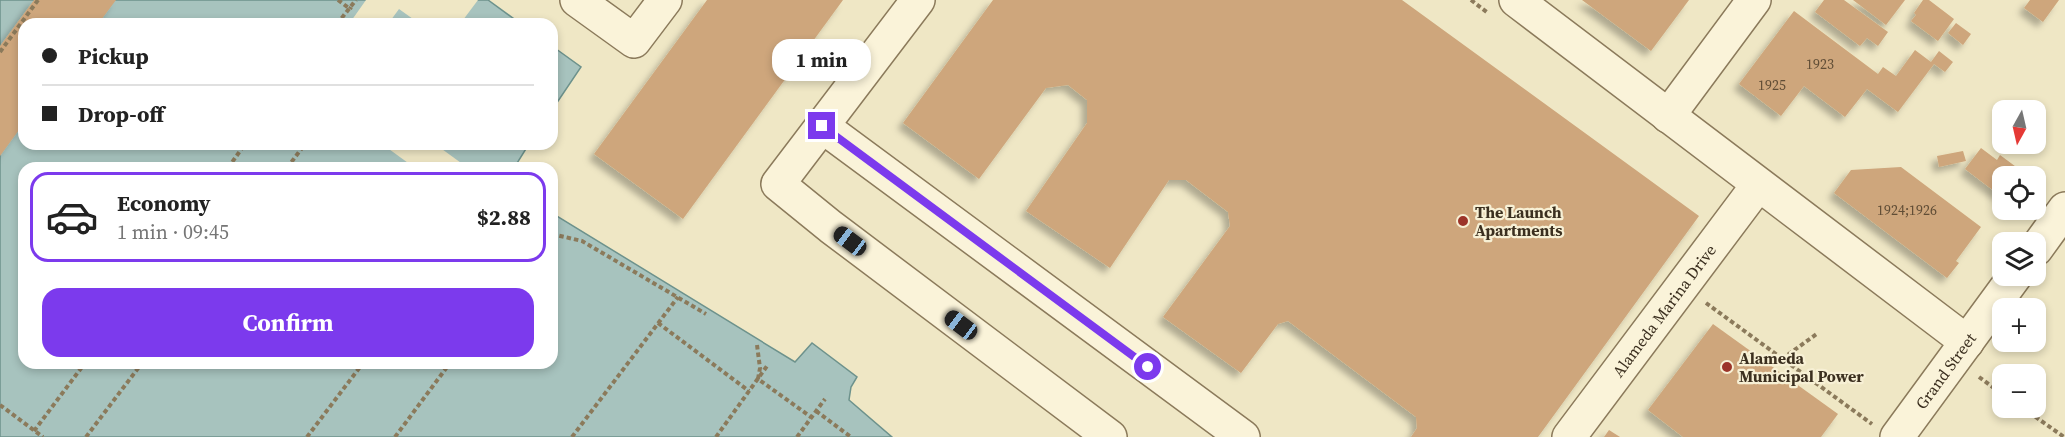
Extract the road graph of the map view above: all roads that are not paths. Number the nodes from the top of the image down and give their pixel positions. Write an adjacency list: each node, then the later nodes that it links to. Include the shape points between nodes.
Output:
1 (577, 0): 2 (street, via 634,41)
2 (665, 0)
3 (918, 0): 7 (street)
4 (1516, 0): 6 (street)
5 (1754, 0): 6 (street)
6 (1668, 116): 8 (street)
7 (822, 126): 14 (street, via 778,184); 15 (street)
8 (1758, 185): 12 (street); 16 (street, Alameda Marina Drive)
9 (2065, 208): 10 (street)
10 (2046, 235)
11 (2008, 286): 12 (street, Grand Street)
12 (1967, 342): 13 (street, Grand Street)
13 (1889, 434)
14 (1110, 437)
15 (1243, 437)
16 (1569, 437)

